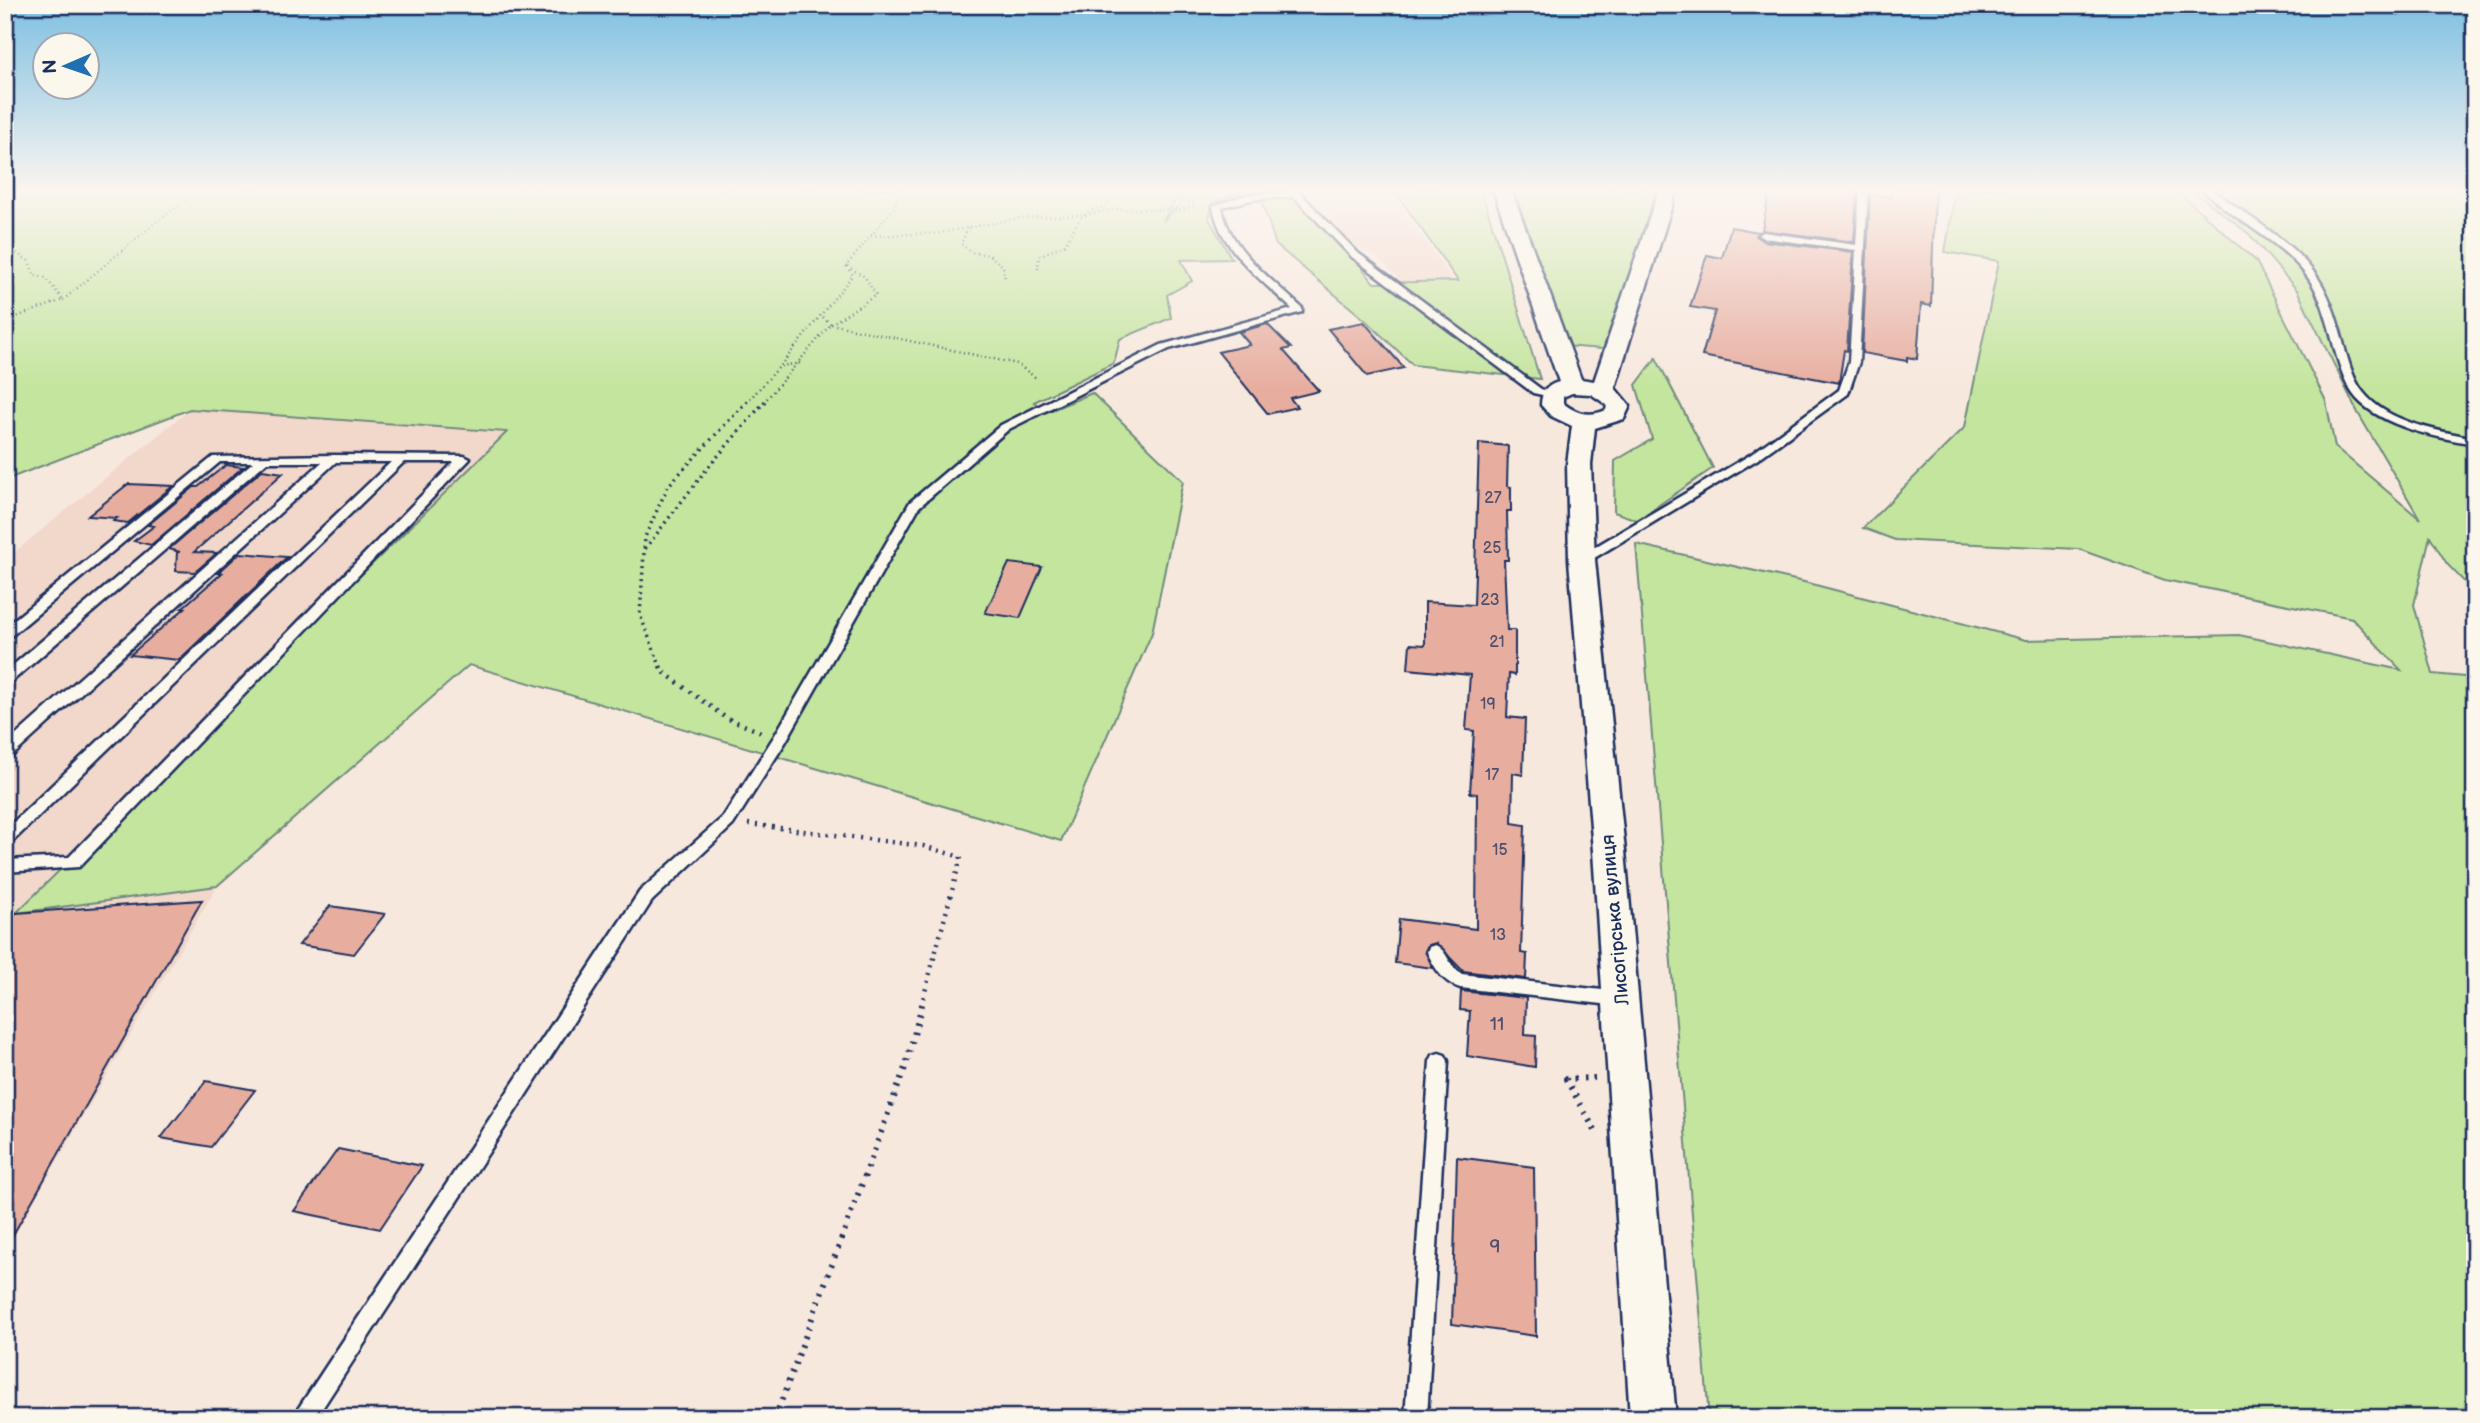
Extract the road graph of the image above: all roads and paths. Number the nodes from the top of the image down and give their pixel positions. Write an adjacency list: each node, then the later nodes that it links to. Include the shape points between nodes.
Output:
1 (20, 255): 15 (path, via 29,261 34,275 46,278)
2 (116, 255): 15 (path)
3 (854, 255): 12 (path)
4 (989, 255): 14 (path, via 1003,267)
5 (1040, 255): 13 (path)
6 (1244, 255): 35 (lane, via 1299,310 1165,347 1005,426 914,505)
7 (1356, 255): 25 (lane, via 1536,391)
8 (1525, 255): 19 (street)
9 (1646, 255): 20 (street)
10 (1860, 255): 32 (lane, via 1853,362 1844,392 1754,457)
11 (2292, 255): 27 (lane, via 2325,300 2352,385 2365,402 2417,426)
12 (846, 266): 16 (path, via 853,275); 18 (path, via 870,280 876,295)
13 (1038, 269)
14 (1005, 279)
15 (63, 300): 17 (path)
16 (820, 316): 18 (path); 22 (path)
17 (5, 321)
18 (831, 324): 21 (path); 23 (path, via 1017,364)
19 (1558, 348): 20 (street, via 1589,360); 25 (street)
20 (1612, 355): 24 (street)
21 (800, 363): 22 (path); 31 (path, via 706,470)
22 (780, 366): 31 (path, via 668,485)
23 (1036, 378)
24 (1603, 390): 25 (street); 26 (street, via 1619,406 1616,414 1596,422)
25 (1562, 391): 26 (street, via 1552,405 1560,413)
26 (1584, 421): 32 (street, Лисогірська вулиця, via 1579,464)
27 (2475, 441)
28 (334, 458): 29 (lane); 30 (lane); 36 (lane)
29 (402, 458): 38 (lane); 39 (lane, via 464,459 73,863)
30 (263, 460): 33 (lane, via 218,459); 34 (lane)
31 (643, 552): 35 (path, via 640,615 662,671 726,718)
32 (1582, 560): 41 (street, Лисогірська вулиця)
33 (5, 634)
34 (5, 680)
35 (780, 739): 37 (lane)
36 (5, 754)
37 (728, 821): 43 (lane, via 646,896); 44 (path, via 923,846 961,858 906,1065)
38 (5, 840)
39 (5, 866)
40 (1435, 952): 41 (lane, via 1450,976 1460,981)
41 (1620, 999): 46 (street, Лисогірська вулиця)
42 (1439, 1061): 45 (lane)
43 (303, 1418)
44 (775, 1418)
45 (1416, 1418)
46 (1653, 1418)

